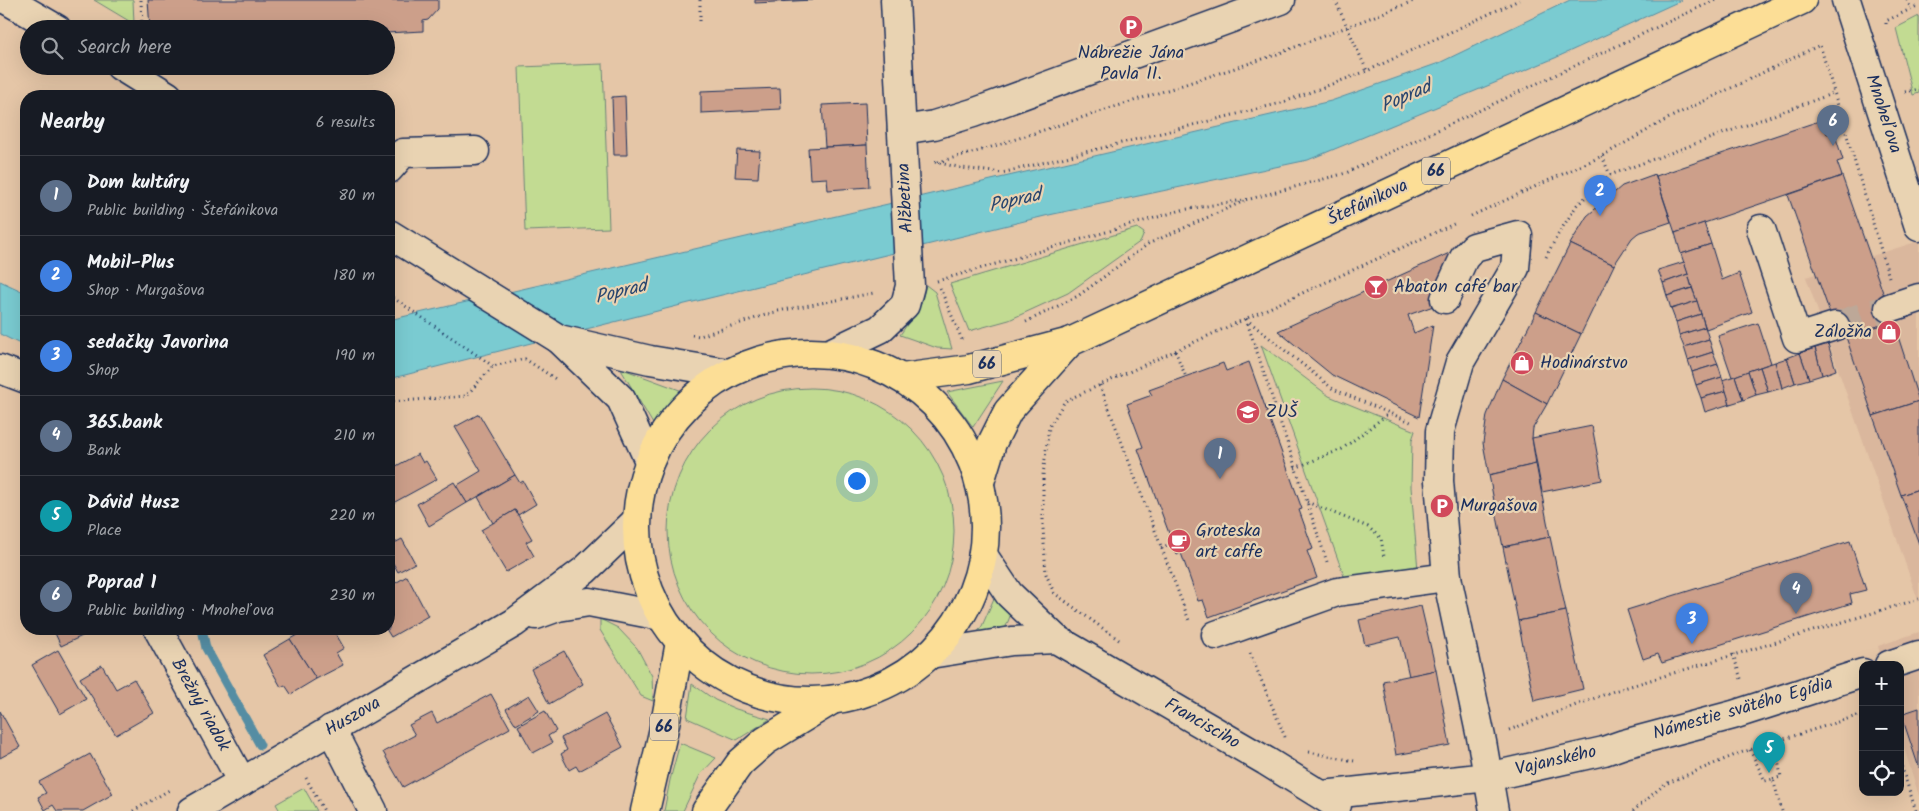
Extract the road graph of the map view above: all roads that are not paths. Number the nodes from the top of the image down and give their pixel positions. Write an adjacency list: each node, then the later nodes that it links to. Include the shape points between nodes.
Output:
1 (7, 0): 7 (street)
2 (46, 0): 8 (street)
3 (895, 0): 11 (street, Alžbetina)
4 (1281, 0): 11 (street, via 973,113 934,125)
5 (1802, 0): 20 (main road, Štefánikova / 66)
6 (1846, 0): 14 (street, Mnoheľova)
7 (41, 20)
8 (65, 20)
9 (134, 75): 10 (street)
10 (158, 90)
11 (902, 130): 21 (street, Alžbetina, via 910,286 905,305 880,329)
12 (475, 151): 13 (street, via 403,153)
13 (395, 162)
14 (1919, 227)
15 (1761, 229): 18 (street, via 1797,338)
16 (395, 238): 19 (street)
17 (1445, 299): 30 (street, via 1464,258 1474,247 1518,235 1515,268 1460,362 1440,431 1438,481)
18 (1835, 326)
19 (559, 339): 23 (street, via 650,360); 26 (street, via 621,399)
20 (1070, 342): 25 (main road, Štefánikova / 66, via 969,369); 27 (main road, Štefánikova / 66, via 1008,411 992,443)
21 (830, 353): 23 (main road, 66, via 778,356 752,362); 25 (main road, 66, via 880,366)
22 (0, 369): 24 (street)
23 (728, 373): 26 (main road, 66, via 681,410)
24 (20, 377)
25 (902, 378): 27 (main road, 66, via 938,407 953,424)
26 (649, 461): 28 (main road, 66)
27 (980, 482): 29 (main road, 66, via 986,519)
28 (636, 521): 31 (main road, 66, via 638,554 646,586); 32 (street, Huszova, via 585,570)
29 (983, 555): 35 (street, Francisciho, via 1009,594); 37 (main road, 66, via 970,599 946,638)
30 (1447, 577): 33 (street, via 1337,592); 44 (street)
31 (661, 616): 32 (street, Huszova, via 589,602 558,607); 36 (main road, 66)
32 (514, 623): 42 (street, Huszova)
33 (1228, 631)
34 (161, 635): 45 (street, Brežný riadok)
35 (1056, 639): 37 (street, via 1012,641); 46 (street, Francisciho)
36 (680, 642): 41 (main road, 66, via 724,678 758,693 795,700); 49 (main road, 66)
37 (930, 654): 41 (main road, 66, via 885,685)
38 (1919, 655): 39 (street)
39 (1901, 661)
40 (1859, 674): 43 (street, Námestie svätého Egídia, via 1732,715)
41 (833, 699): 50 (main road, 66, via 765,741 740,763)
42 (331, 730): 45 (street, Huszova); 48 (street)
43 (1624, 744): 44 (street, Vajanského)
44 (1488, 777): 46 (street); 51 (street)
45 (242, 782): 47 (street, Huszova)
46 (1334, 803)
47 (192, 811)
48 (373, 811)
49 (646, 811)
50 (706, 811)
51 (1494, 811)

